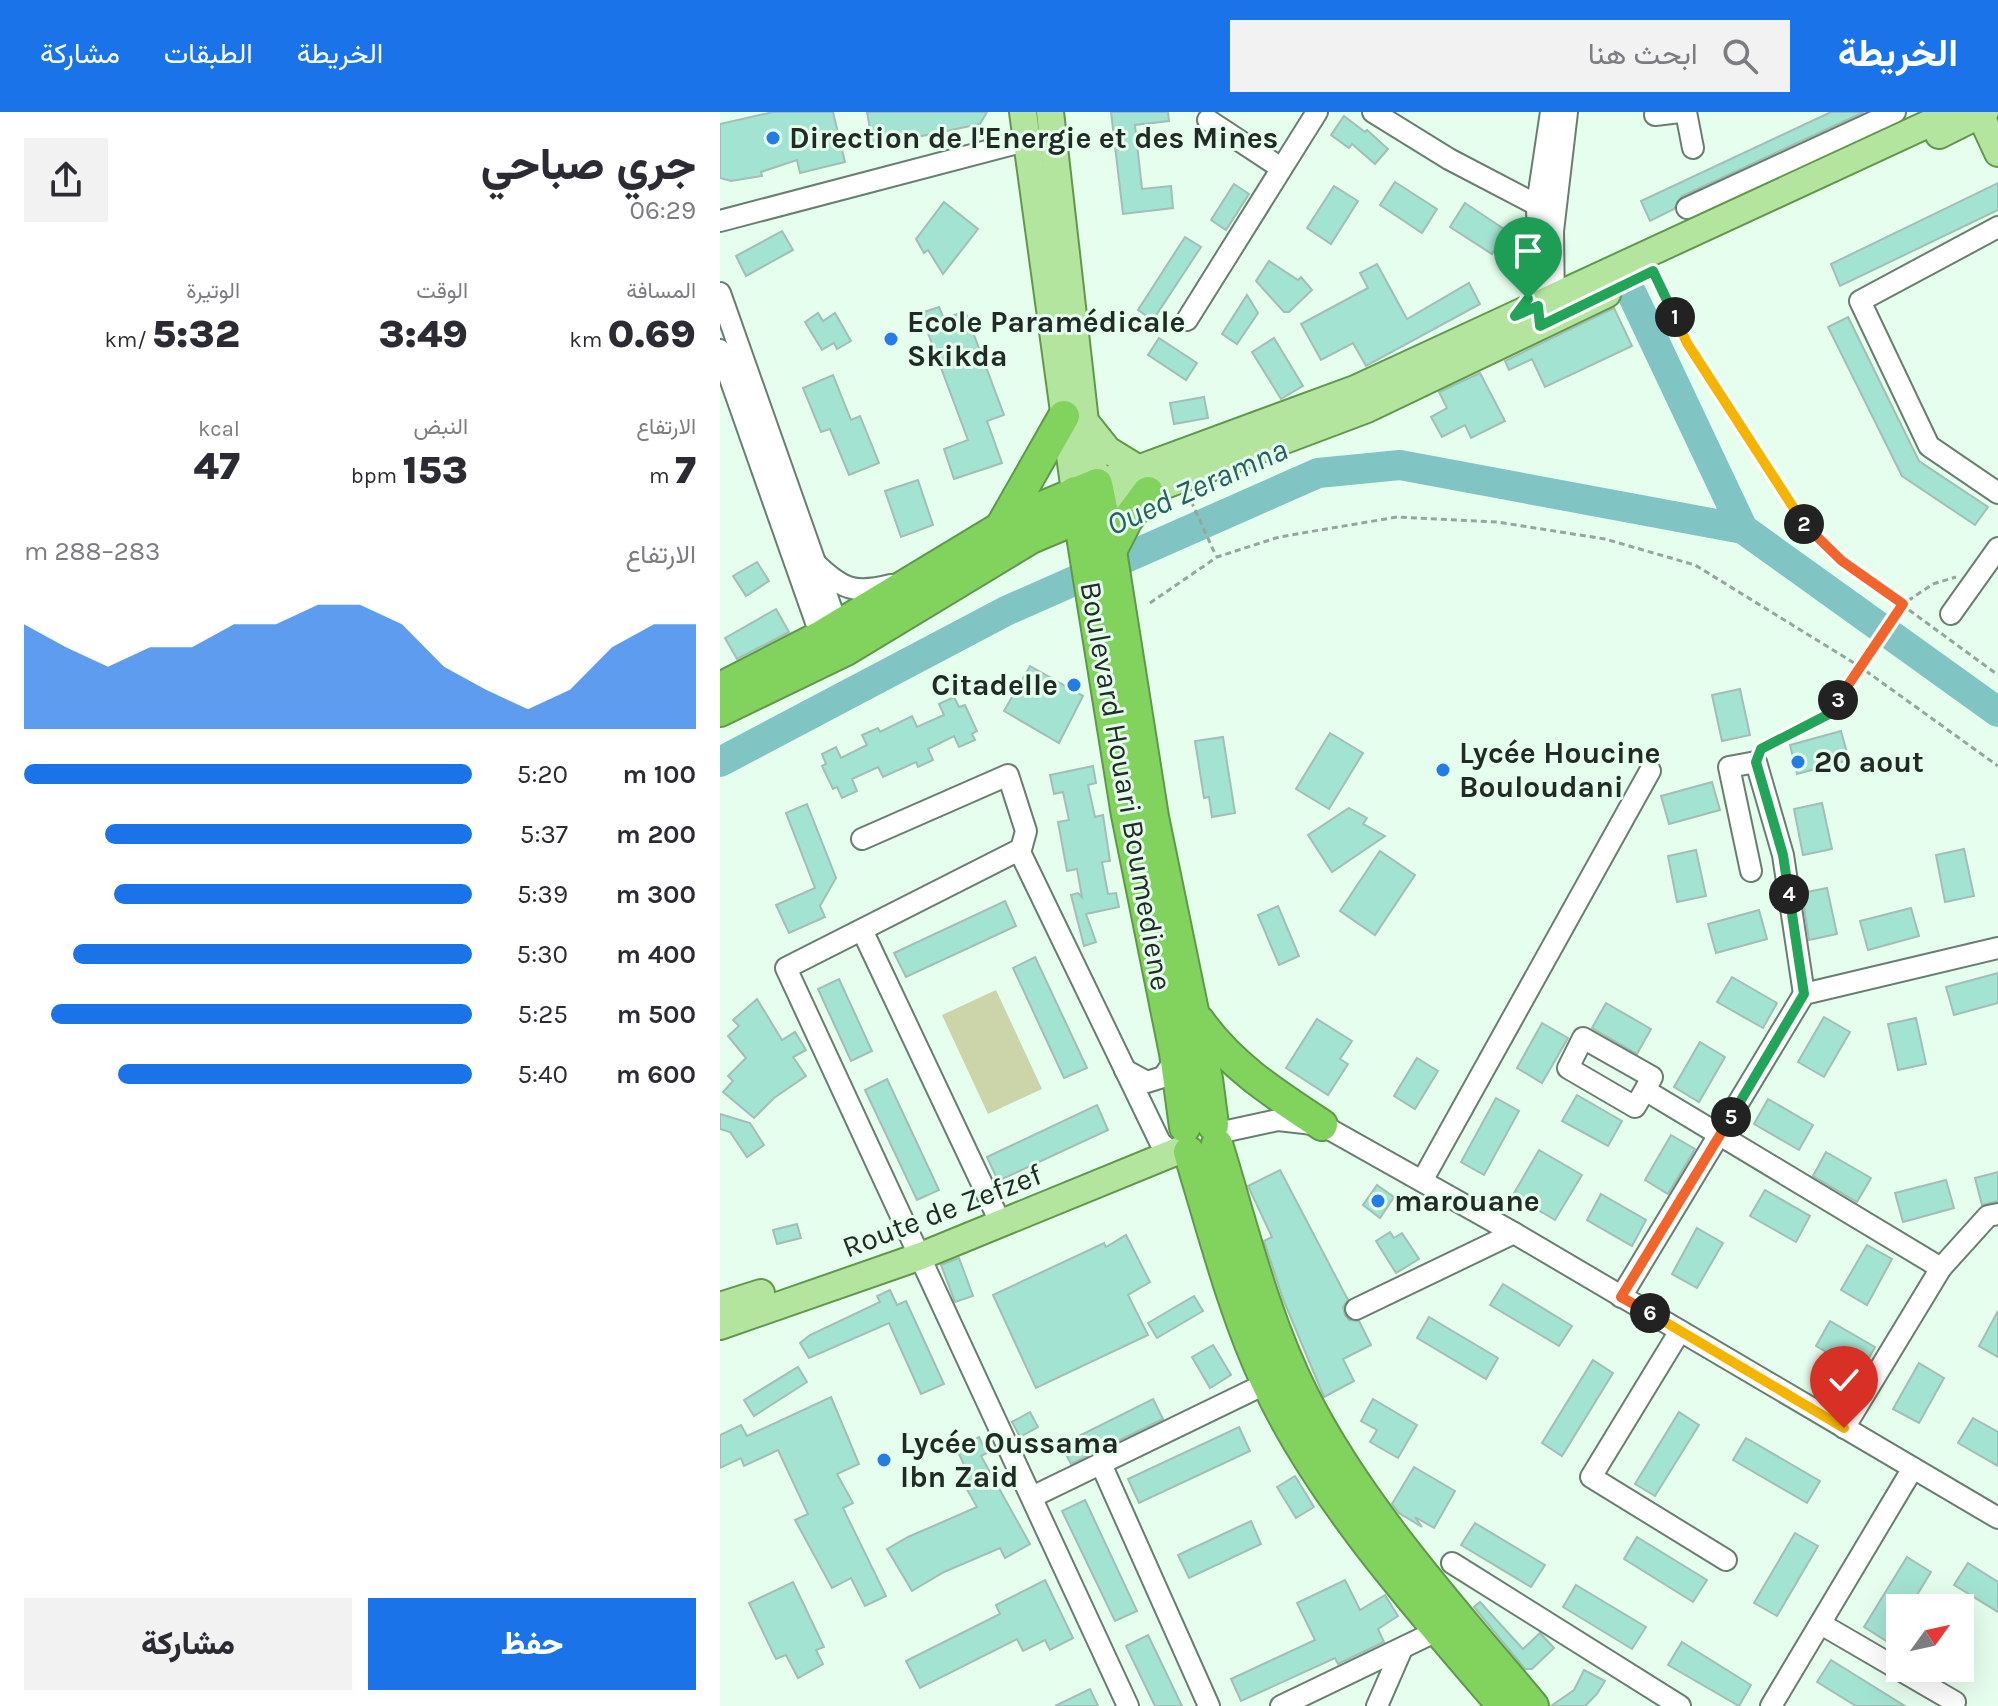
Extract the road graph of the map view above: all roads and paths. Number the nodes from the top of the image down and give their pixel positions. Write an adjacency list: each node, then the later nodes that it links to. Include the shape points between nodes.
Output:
1 (1023, 112): 14 (main road, Boulevard Houari Boumediene)
2 (1050, 112): 26 (main road, Boulevard Houari Boumediene)
3 (1317, 112): 16 (street)
4 (1373, 112): 11 (street)
5 (1551, 112): 17 (street)
6 (1567, 112): 17 (street)
7 (1680, 112): 10 (street)
8 (1686, 112): 15 (street)
9 (1895, 112): 18 (street)
10 (1655, 115)
11 (1397, 118): 17 (street, via 1449,159)
12 (1208, 120): 16 (street)
13 (1965, 120): 21 (main road); 23 (main road)
14 (1025, 141): 19 (street); 26 (main road, Boulevard Houari Boumediene)
15 (1693, 148)
16 (1281, 168): 24 (street)
17 (1546, 205): 23 (street); 23 (street, via 1553,231)
18 (1687, 208)
19 (720, 221)
20 (1998, 227): 28 (street, via 1860,301 1929,446)
21 (1653, 271): 23 (main road); 39 (path, via 1687,343 1801,521 1842,561)
22 (720, 293): 35 (street)
23 (1546, 300): 27 (main road, via 1367,409)
24 (1187, 320)
25 (720, 350): 42 (street)
26 (1075, 419): 27 (main road); 29 (main road, Boulevard Houari Boumediene); 31 (highway, via 1028,484)
27 (1143, 480): 29 (main road); 33 (highway, via 1127,520)
28 (1998, 493)
29 (1088, 501): 31 (highway); 33 (highway, Boulevard Houari Boumediene)
30 (1191, 501): 34 (path)
31 (1006, 539): 33 (highway); 37 (highway); 42 (highway)
32 (1998, 548): 36 (street)
33 (1098, 554): 40 (highway, Boulevard Houari Boumediene)
34 (1217, 557): 38 (path); 43 (path, via 1279,537 1397,517 1497,522 1605,539 1695,565)
35 (814, 562): 37 (street, via 846,588 865,591); 42 (street)
36 (1983, 570): 39 (path, via 1933,584); 41 (street)
37 (914, 579): 42 (highway)
38 (1150, 603)
39 (1903, 604): 43 (path); 44 (path)
40 (1106, 609): 56 (highway, Boulevard Houari Boumediene); 57 (highway, Boulevard Houari Boumediene, via 1127,815)
41 (1951, 614)
42 (833, 642): 45 (highway); 46 (highway)
43 (1859, 666): 47 (path, via 1829,714 1761,749); 48 (path)
44 (1998, 675)
45 (720, 688)
46 (720, 711)
47 (1756, 762): 52 (street, via 1729,767); 55 (street, via 1783,855)
48 (1998, 766)
49 (1650, 771): 63 (street)
50 (862, 839): 51 (street, via 1008,775 1026,831)
51 (1020, 853): 53 (street); 58 (street)
52 (1751, 871)
53 (862, 930): 65 (street); 67 (street, via 786,968)
54 (1998, 948): 55 (street)
55 (1804, 994): 61 (street)
56 (1191, 1007): 60 (highway, via 1238,1066); 62 (highway, Boulevard Houari Boumediene, via 1207,1079)
57 (1176, 1059): 58 (street, via 1163,1077 1147,1082); 62 (highway, Boulevard Houari Boumediene)
58 (1125, 1070): 62 (street)
59 (1645, 1090): 61 (street)
60 (1322, 1125): 62 (street, via 1278,1120); 63 (street)
61 (1721, 1134): 68 (street); 69 (street)
62 (1191, 1140): 65 (main road, Route de Zefzef); 74 (highway, Boulevard Houari Boumediene); 91 (highway, Boulevard Houari Boumediene, via 1305,1398 1335,1451 1450,1606)
63 (1422, 1181): 66 (street)
64 (1998, 1214): 68 (street, via 1988,1216)
65 (998, 1216): 67 (main road, Route de Zefzef)
66 (1514, 1233): 69 (street); 71 (street)
67 (918, 1248): 70 (main road, Route de Zefzef); 72 (main road, Route de Zefzef); 78 (street)
68 (1941, 1268): 75 (street)
69 (1621, 1297): 73 (street)
70 (720, 1306)
71 (1356, 1309)
72 (720, 1326)
73 (1680, 1331): 75 (street); 80 (street, via 1591,1477)
74 (1267, 1383): 76 (street); 83 (highway, Boulevard Houari Boumediene, via 1299,1445)
75 (1844, 1428): 77 (street)
76 (1101, 1464): 78 (street); 87 (street)
77 (1913, 1468): 79 (street); 82 (street)
78 (1032, 1497): 86 (street)
79 (1998, 1518)
80 (1726, 1560)
81 (1452, 1563): 92 (street)
82 (1821, 1624): 85 (street); 93 (street)
83 (1439, 1630): 84 (street); 90 (highway, Boulevard Houari Boumediene)
84 (1401, 1651): 88 (street); 89 (street)
85 (1955, 1702)
86 (1128, 1706)
87 (1209, 1706)
88 (1281, 1706)
89 (1377, 1706)
90 (1503, 1706)
91 (1533, 1706)
92 (1680, 1706)
93 (1771, 1706)

